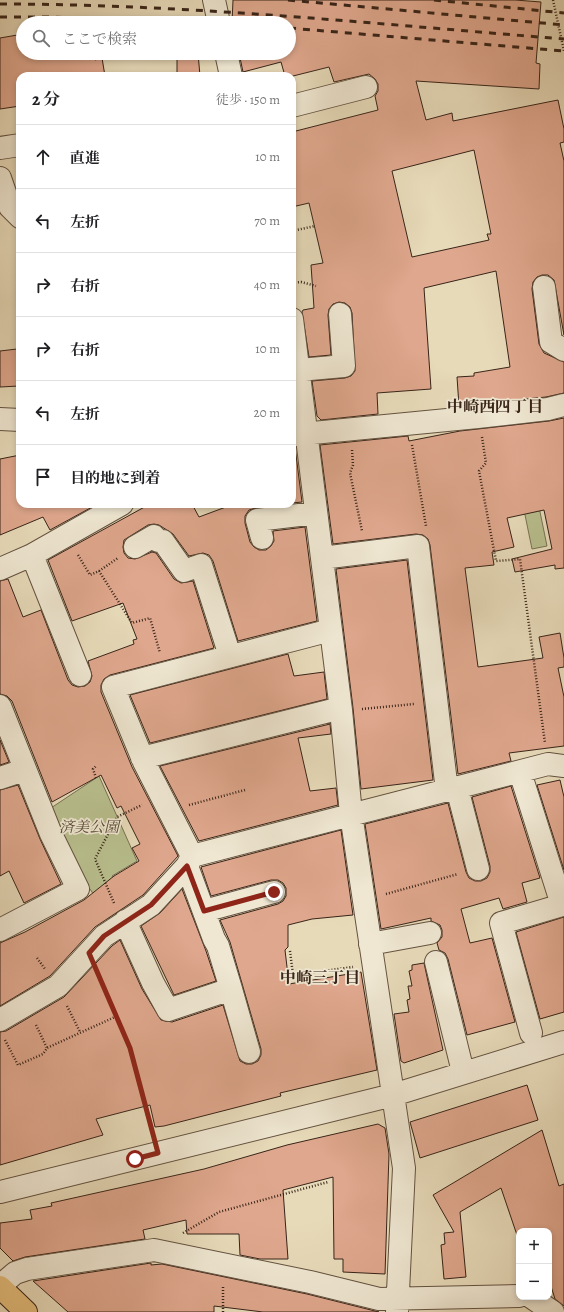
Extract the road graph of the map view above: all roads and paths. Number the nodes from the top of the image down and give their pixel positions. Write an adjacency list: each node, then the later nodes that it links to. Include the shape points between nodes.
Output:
1 (214, 0): 3 (street)
2 (553, 0): 4 (path)
3 (217, 16)
4 (564, 51)
5 (228, 60): 6 (street)
6 (231, 72)
7 (366, 87): 8 (street)
8 (296, 105)
9 (16, 146): 10 (street)
10 (0, 148)
11 (0, 178): 12 (street, via 10,207)
12 (16, 213)
13 (315, 226): 14 (path)
14 (296, 230)
15 (296, 283): 16 (path)
16 (316, 286)
17 (544, 287): 20 (street, via 551,342)
18 (340, 314): 21 (street, via 344,366)
19 (296, 349): 21 (street)
20 (564, 350)
21 (299, 370): 27 (street)
22 (564, 405): 25 (street, via 525,412)
23 (0, 419): 24 (street)
24 (16, 420)
25 (408, 422): 26 (street); 33 (path, via 428,538)
26 (350, 430): 27 (street); 35 (path, via 353,465 350,473)
27 (299, 434): 30 (street)
28 (486, 463): 47 (path, via 479,471 496,561 520,559)
29 (115, 508): 31 (street)
30 (316, 513): 32 (street, via 257,520); 37 (street)
31 (66, 536): 36 (street); 41 (path, via 90,575 99,570 132,623 150,618)
32 (262, 538)
33 (418, 546): 35 (street); 43 (street)
34 (135, 547): 40 (street, via 154,536 158,541 163,541 184,572 201,565)
35 (367, 552): 37 (street)
36 (32, 555): 38 (street); 42 (street)
37 (322, 558): 39 (street)
38 (0, 569)
39 (331, 630): 40 (street); 45 (street)
40 (230, 656): 41 (street)
41 (166, 674): 46 (street, via 113,687)
42 (80, 675)
43 (437, 701): 45 (path); 54 (street)
44 (0, 706): 49 (street)
45 (341, 710): 46 (street, via 332,710); 56 (street)
46 (142, 758): 55 (street)
47 (556, 765): 50 (street)
48 (96, 766): 52 (path, via 93,769)
49 (24, 770): 51 (street); 63 (street, via 78,889)
50 (520, 772): 54 (street); 75 (street, via 562,905 501,923)
51 (0, 778)
52 (96, 778)
53 (245, 790): 55 (path)
54 (452, 790): 56 (street); 58 (street)
55 (164, 803): 57 (street); 62 (path, via 117,817 95,859 119,915)
56 (351, 814): 57 (street); 60 (street)
57 (189, 861): 61 (street); 62 (street, via 151,905)
58 (478, 869): 60 (path)
59 (274, 892): 61 (street)
60 (364, 900): 67 (street)
61 (204, 911): 70 (street)
62 (125, 921): 66 (street, via 104,936); 70 (street, via 168,1010)
63 (0, 930)
64 (430, 933): 67 (street)
65 (290, 950): 67 (path, via 293,975)
66 (89, 953): 69 (street); 72 (path)
67 (372, 954): 80 (street)
68 (436, 962): 79 (street)
69 (58, 986): 71 (street); 74 (path)
70 (231, 989): 78 (street)
71 (26, 1006): 73 (street); 77 (path)
72 (117, 1016): 74 (path); 81 (path, via 130,1048)
73 (2, 1029): 77 (path, via 18,1066 43,1054)
74 (80, 1032): 77 (path)
75 (531, 1033)
76 (564, 1042): 79 (street)
77 (47, 1048)
78 (249, 1052)
79 (462, 1072): 80 (street)
80 (393, 1095): 81 (street); 88 (street, via 404,1168)
81 (158, 1153): 83 (street)
82 (328, 1182): 84 (path, via 219,1212)
83 (0, 1192)
84 (154, 1250): 85 (street, via 27,1269 15,1273); 88 (street, via 310,1282)
85 (0, 1287): 89 (main road)
86 (516, 1296): 88 (street)
87 (535, 1300): 90 (street)
88 (397, 1305)
89 (26, 1312)
90 (553, 1312)

